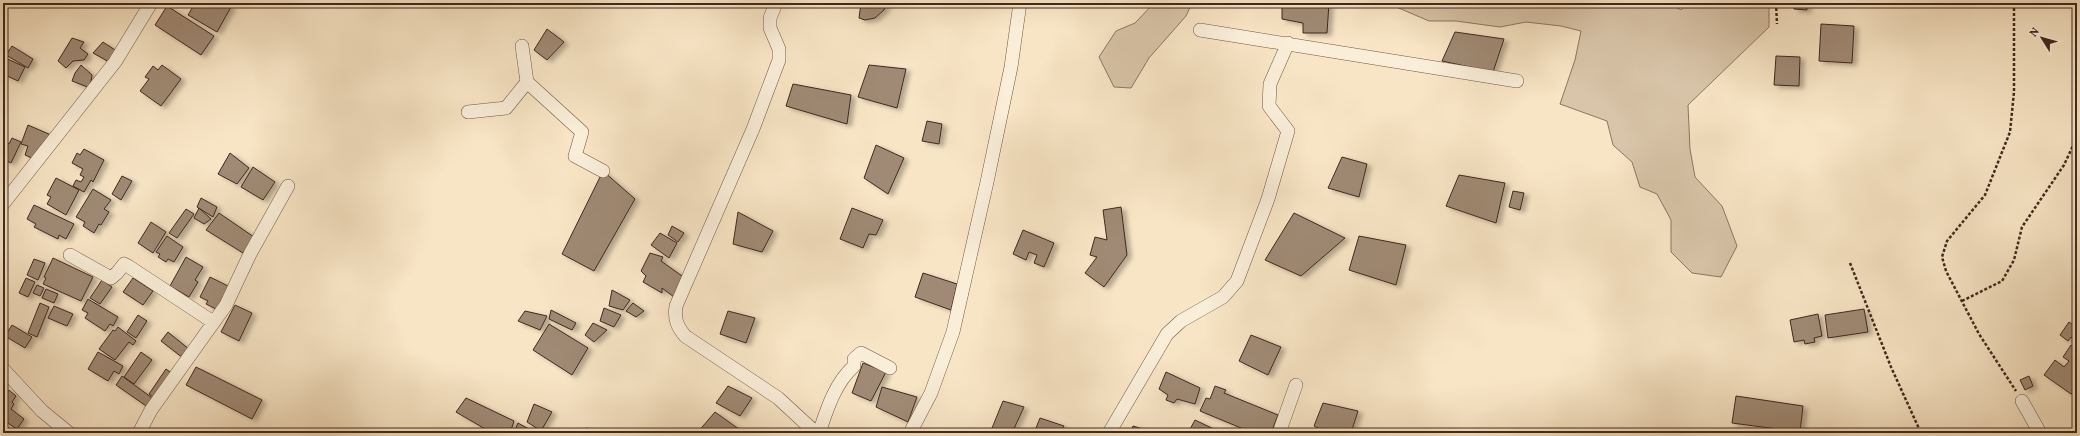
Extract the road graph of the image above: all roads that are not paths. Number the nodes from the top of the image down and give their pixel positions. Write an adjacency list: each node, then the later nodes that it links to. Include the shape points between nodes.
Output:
1 (151, 3): 12 (street, via 115,62)
2 (776, 3): 21 (street, via 770,18 770,28 779,49 779,60 753,129 676,306 674,316 685,336 778,398)
3 (1020, 3): 23 (street, via 1009,74 953,332 931,392)
4 (1200, 30): 5 (street)
5 (1288, 44): 7 (street); 24 (street, via 1270,84 1269,106 1288,131 1268,199 1241,273 1223,297 1181,321 1167,334)
6 (522, 46): 8 (street)
7 (1516, 81)
8 (527, 82): 9 (street, via 506,108); 10 (street, via 582,132 575,156)
9 (468, 112)
10 (603, 171)
11 (288, 186): 14 (street, via 250,254 232,296)
12 (3, 204)
13 (70, 255): 14 (street, via 111,278 124,264)
14 (214, 322): 20 (street, via 151,410)
15 (890, 368): 22 (street, via 860,353 831,400)
16 (3, 369): 19 (street, via 42,411)
17 (1296, 385): 25 (street)
18 (2022, 401): 26 (street)
19 (69, 433)
20 (139, 433)
21 (816, 433)
22 (819, 433)
23 (910, 433)
24 (1109, 433)
25 (1279, 433)
26 (2040, 433)

